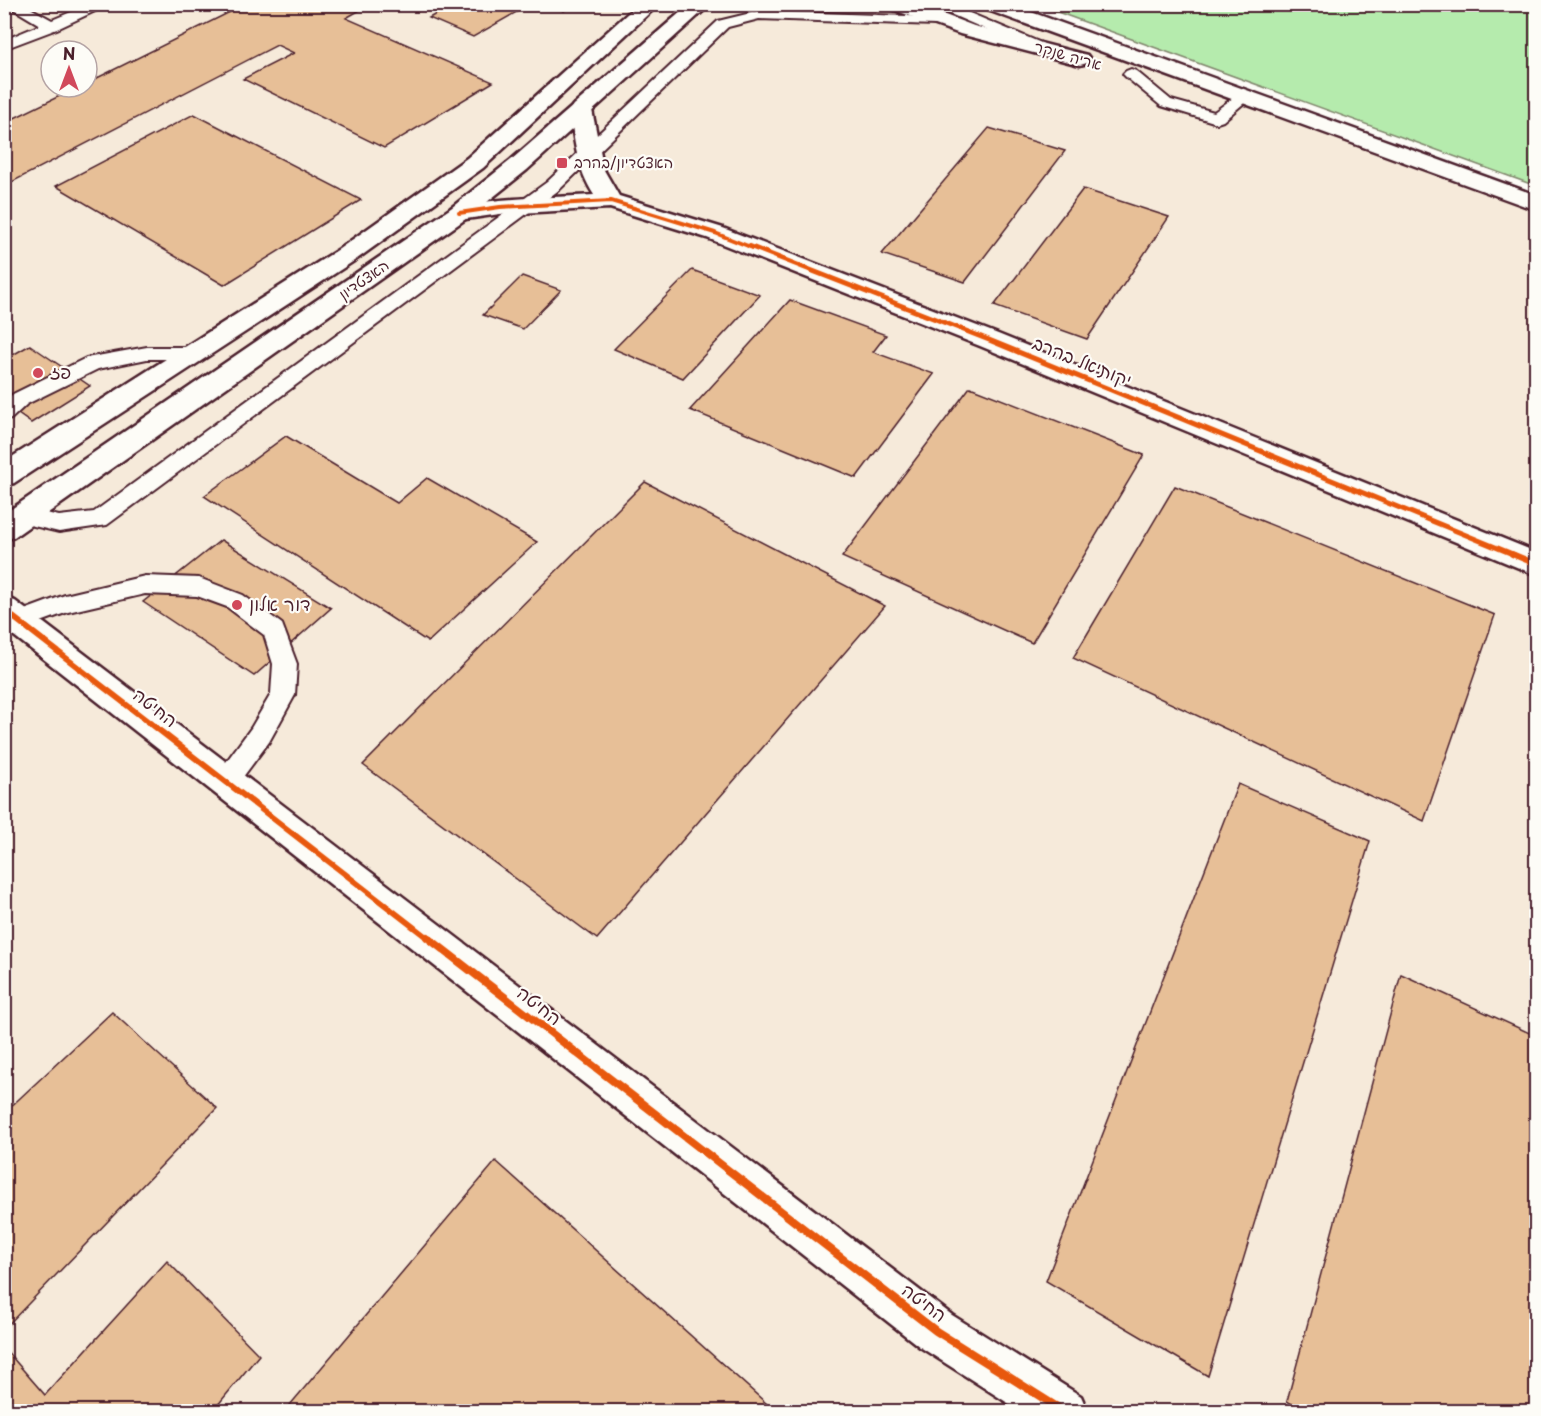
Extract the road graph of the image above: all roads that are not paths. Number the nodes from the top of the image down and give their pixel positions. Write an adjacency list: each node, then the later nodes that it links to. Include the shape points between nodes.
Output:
1 (12, 4): 8 (lane)
2 (103, 4): 8 (lane)
3 (650, 4): 17 (street, האצטדיון, via 475,163 348,254)
4 (702, 4): 11 (street, האצטדיון)
5 (896, 4): 7 (street, אריה שנקר)
6 (989, 4): 10 (street, אריה שנקר)
7 (935, 13): 10 (street, אריה שנקר, via 1131,74); 12 (lane, via 855,20 759,15 723,24)
8 (52, 26): 9 (lane)
9 (4, 45)
10 (1242, 98): 14 (street, אריה שנקר)
11 (581, 110): 12 (street); 16 (street, האצטדיון)
12 (588, 151): 13 (street, via 596,182); 15 (lane, via 553,186)
13 (611, 201): 15 (street, יקותיאל בהרב); 21 (street, יקותיאל בהרב, via 715,232)
14 (1536, 203)
15 (526, 205): 16 (street, יקותיאל בהרב); 20 (lane, via 99,519 59,524)
16 (459, 213): 20 (street, האצטדיון)
17 (194, 353): 18 (lane, via 147,353 93,363 20,399); 19 (street, האצטדיון)
18 (4, 414)
19 (4, 476)
20 (15, 522)
21 (1536, 564)
22 (12, 616): 23 (street, החיטה); 23 (lane, via 145,585 199,587 235,601 274,630 285,664 283,695 260,735)
23 (225, 781): 24 (street, החיטה, via 936,1331)
24 (1065, 1412)

